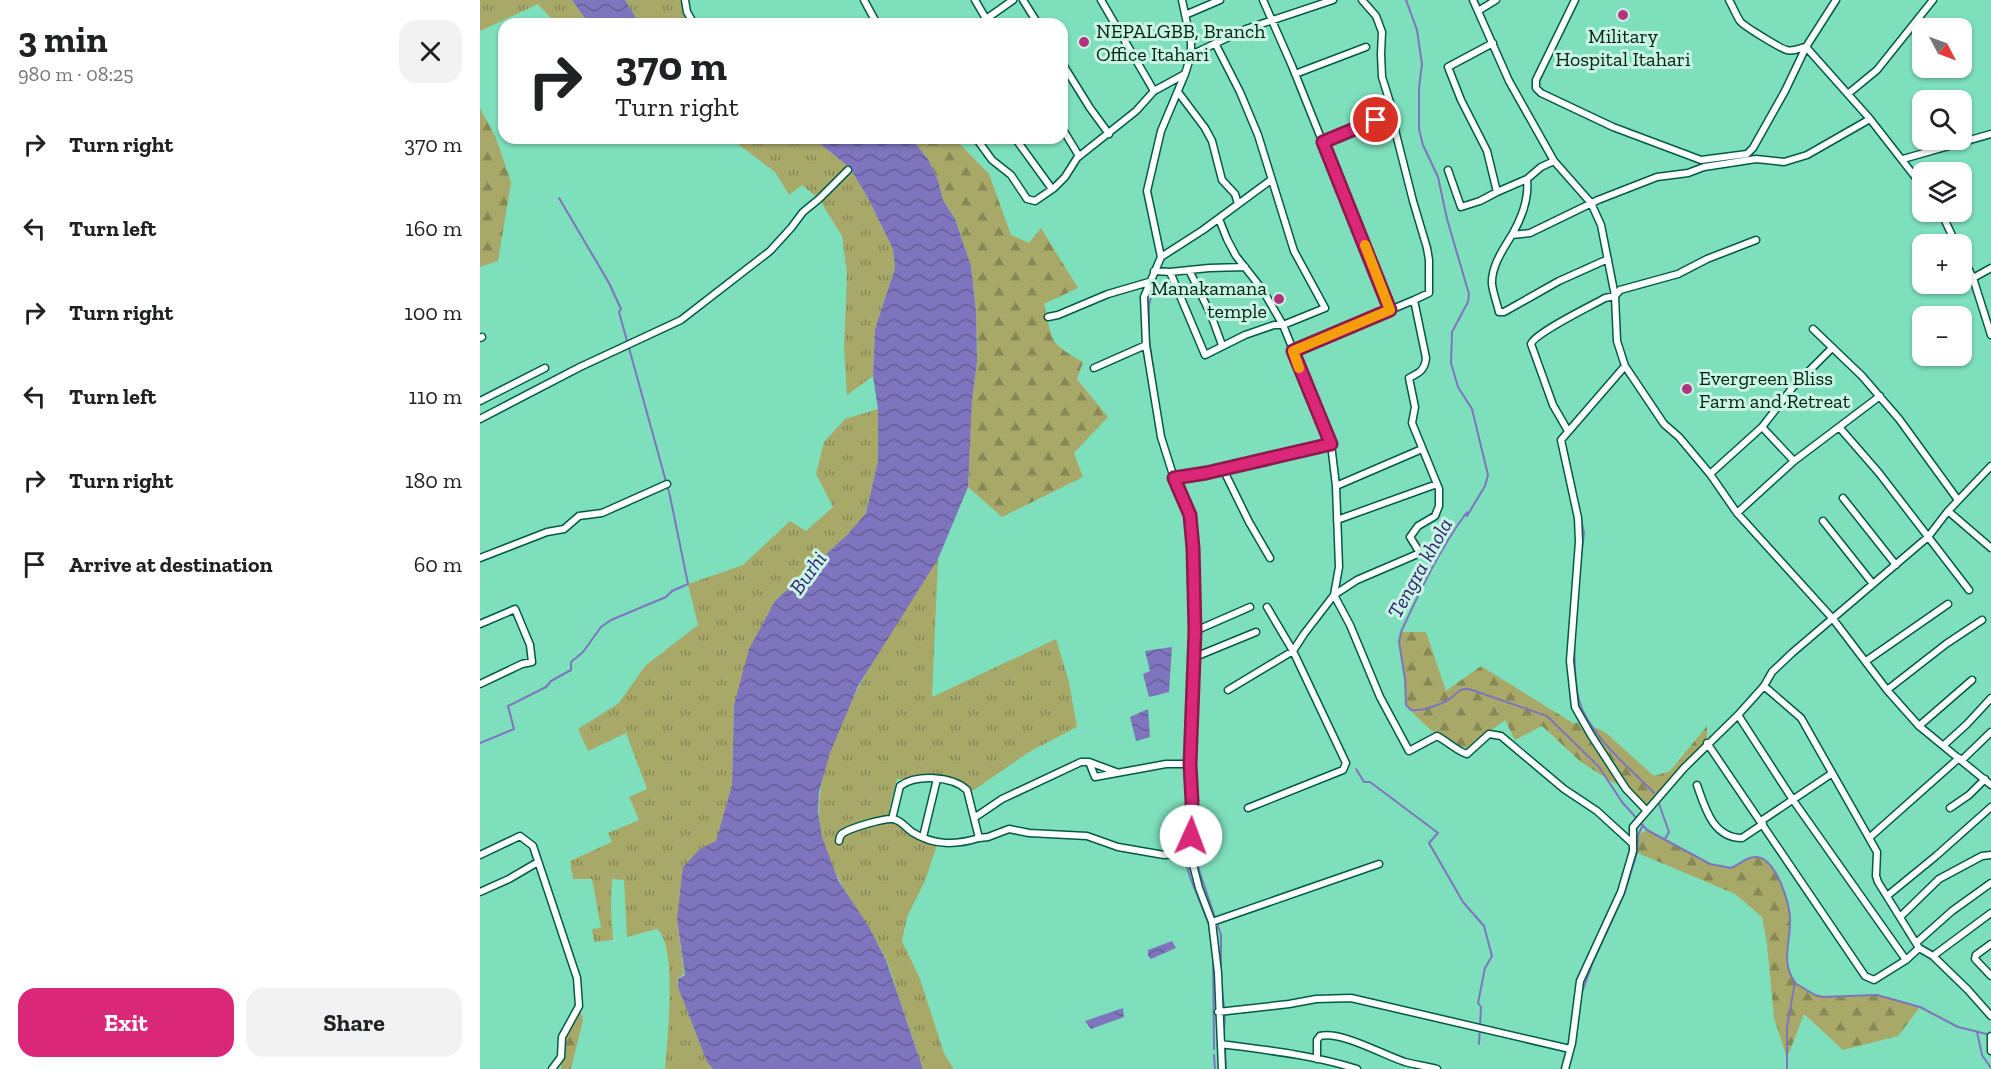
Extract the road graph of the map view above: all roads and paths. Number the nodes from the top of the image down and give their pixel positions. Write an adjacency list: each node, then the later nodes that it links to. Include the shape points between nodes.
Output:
1 (685, 0): 20 (street)
2 (864, 0): 21 (street)
3 (975, 0): 22 (street)
4 (1013, 0): 23 (street)
5 (1023, 0): 24 (street)
6 (1101, 0): 34 (street)
7 (1182, 0): 19 (street)
8 (1220, 0): 19 (street)
9 (1263, 0): 25 (street)
10 (1333, 0): 25 (street)
11 (1362, 0): 37 (street, via 1376,16 1382,32 1382,77)
12 (1473, 0): 18 (street)
13 (1496, 0): 18 (street)
14 (1575, 0): 29 (street, via 1536,80 1538,91 1613,127 1701,160 1750,152)
15 (1729, 0): 29 (street, via 1745,26 1785,50)
16 (1836, 0): 29 (street)
17 (1933, 0): 36 (street, via 1877,69)
18 (1478, 11): 26 (street)
19 (1185, 15): 30 (street)
20 (690, 18)
21 (874, 18)
22 (985, 18)
23 (991, 18)
24 (1034, 18)
25 (1272, 20): 27 (street); 33 (street)
26 (1493, 43): 47 (street, via 1509,81); 54 (street, via 1448,67 1487,151)
27 (1216, 45): 30 (street); 52 (street, via 1258,135)
28 (1366, 47): 33 (street)
29 (1806, 47): 36 (street)
30 (1191, 55): 32 (street)
31 (1068, 73): 39 (street)
32 (1185, 74): 34 (street); 35 (street)
33 (1295, 74): 42 (street)
34 (1154, 91): 39 (street)
35 (1178, 92): 56 (street, via 1212,141 1222,180 1235,194); 60 (street, via 1161,131 1147,191)
36 (1848, 93): 38 (street)
37 (1393, 112): 42 (street); 70 (street, via 1429,260 1429,293)
38 (1870, 119): 46 (street); 55 (street, via 1807,156 1784,162 1756,159 1657,177)
39 (1109, 134): 45 (street)
40 (1991, 134): 46 (street)
41 (1068, 138): 45 (street)
42 (1323, 142): 71 (street)
43 (980, 144): 53 (street, via 1015,179 1029,201)
44 (1019, 144): 53 (street)
45 (1079, 156): 53 (street)
46 (1903, 159): 50 (street)
47 (1554, 161): 51 (street); 55 (street)
48 (848, 170): 85 (street, via 803,212 770,251 681,321)
49 (1448, 170): 54 (street, via 1461,207)
50 (1912, 172)
51 (1527, 179): 54 (street); 58 (street, via 1523,211)
52 (1271, 180): 56 (street); 73 (street, via 1294,251 1325,308)
53 (1052, 189)
54 (1497, 192)
55 (1591, 203): 58 (street, via 1530,233); 61 (street, via 1601,225)
56 (1238, 204): 57 (street)
57 (1219, 219): 60 (street); 62 (street)
58 (1512, 235): 61 (street, via 1493,276 1499,312)
59 (1756, 240): 69 (street, via 1678,274 1620,290)
60 (1161, 257): 65 (street)
61 (1608, 259): 69 (street)
62 (1245, 267): 64 (street); 73 (street)
63 (1991, 268): 67 (street)
64 (1189, 270): 66 (street); 77 (street)
65 (1154, 271): 66 (street); 68 (street)
66 (1170, 272): 77 (street, via 1205,356)
67 (1973, 278): 75 (street)
68 (1149, 282): 72 (street); 76 (street, via 1144,297)
69 (1615, 296): 80 (street, via 1617,341); 88 (street, via 1532,340 1553,405)
70 (1414, 300): 71 (street); 90 (street, via 1426,358 1425,367 1409,378 1415,407 1412,423)
71 (1390, 310): 79 (street)
72 (1048, 318)
73 (1283, 325): 77 (street, via 1254,331); 79 (street)
74 (1813, 329): 78 (street)
75 (1991, 335)
76 (1146, 345): 82 (street); 95 (street, via 1161,437)
77 (1222, 345)
78 (1832, 348): 83 (street); 86 (street, via 1793,387)
79 (1293, 351): 89 (street)
80 (1625, 366): 88 (street); 94 (street, via 1664,424)
81 (545, 368): 84 (street)
82 (1094, 368)
83 (1880, 396): 87 (street); 100 (street)
84 (480, 401)
85 (480, 419)
86 (1762, 427): 91 (street); 94 (street)
87 (1839, 428): 91 (street); 105 (street, via 1879,472)
88 (1568, 431): 148 (street, via 1561,440 1578,518 1579,542 1570,661 1575,707 1626,789)
89 (1331, 444): 93 (street); 98 (street)
90 (1422, 448): 97 (street); 98 (street)
91 (1794, 461): 102 (street)
92 (1991, 466): 100 (street)
93 (1223, 469): 95 (street); 108 (street)
94 (1710, 474): 102 (street)
95 (1174, 478): 119 (street, via 1190,515)
96 (667, 484): 107 (street, via 602,513 579,516 564,529)
97 (1437, 484): 103 (street); 112 (street, via 1439,506 1435,516 1418,526 1410,537 1420,553 1357,580)
98 (1336, 486): 103 (street)
99 (1844, 498): 109 (street)
100 (1958, 500): 101 (street)
101 (1948, 511): 105 (street); 106 (street)
102 (1737, 513): 116 (street)
103 (1337, 520): 112 (street, via 1339,567)
104 (1823, 521): 110 (street)
105 (1928, 537): 109 (street); 111 (street)
106 (1991, 548)
107 (480, 558)
108 (1270, 558)
109 (1896, 565): 110 (street)
110 (1873, 584): 116 (street)
111 (1970, 590)
112 (1334, 596): 121 (street); 156 (street, via 1409,751 1437,736 1467,754 1489,734 1501,736)
113 (1948, 604): 123 (street)
114 (1250, 607): 119 (street)
115 (1267, 607): 121 (street)
116 (1833, 619): 123 (street); 126 (street, via 1772,672)
117 (1982, 621): 128 (street)
118 (480, 624): 125 (street, via 515,609 530,645 532,662)
119 (1195, 631): 122 (street)
120 (1256, 632): 122 (street)
121 (1293, 651): 127 (street); 146 (street, via 1345,757 1345,767)
122 (1195, 657): 137 (street)
123 (1866, 662): 128 (street)
124 (1972, 680): 131 (street)
125 (480, 684)
126 (1764, 686): 130 (street); 139 (street, via 1801,718)
127 (1228, 690)
128 (1887, 690): 131 (street)
129 (1991, 698): 134 (street)
130 (1738, 715): 133 (street); 144 (street)
131 (1919, 726): 134 (street)
132 (1991, 732): 135 (street)
133 (1707, 743): 148 (street); 151 (street)
134 (1944, 745): 135 (street)
135 (1960, 759): 141 (street); 154 (street)
136 (1089, 762): 138 (street); 138 (street, via 1095,777); 149 (street, via 1081,762 1002,799)
137 (1190, 764): 138 (street); 157 (street)
138 (1117, 772)
139 (1831, 774): 144 (street); 154 (street)
140 (937, 779): 149 (street, via 965,787); 150 (street, via 913,780 900,786); 152 (street)
141 (1985, 779): 143 (street); 147 (street)
142 (1697, 785): 151 (street, via 1707,812 1726,835 1742,838)
143 (1991, 785)
144 (1793, 800): 151 (street); 171 (street)
145 (1991, 807): 164 (street)
146 (1248, 808)
147 (1950, 808)
148 (1647, 811): 156 (street, via 1634,827)
149 (974, 818): 153 (street)
150 (892, 819): 152 (street); 155 (street, via 858,827 844,833)
151 (1762, 822): 171 (street, via 1864,976 1874,980)
152 (923, 837): 153 (street, via 943,844)
153 (980, 838): 157 (street, via 1009,829 1087,836 1118,848 1164,855)
154 (1869, 838): 164 (street, via 1878,857 1876,876)
155 (839, 841)
156 (1632, 843): 177 (street, via 1621,892 1580,981)
157 (1190, 853): 167 (street, via 1199,888)
158 (480, 855): 160 (street, via 520,836 533,846)
159 (1991, 855): 166 (street, via 1939,879)
160 (538, 862): 163 (street); 180 (street, via 578,978 579,1006 562,1037 561,1057)
161 (1379, 864): 167 (street)
162 (1991, 883): 169 (street, via 1952,911)
163 (480, 892)
164 (1887, 897): 166 (street)
165 (1991, 913): 170 (street)
166 (1900, 917): 169 (street)
167 (1215, 922): 173 (street)
168 (1991, 944): 172 (street, via 1975,958)
169 (1918, 945): 170 (street); 171 (street)
170 (1933, 956): 174 (street)
171 (1906, 960)
172 (1991, 976)
173 (1218, 1012): 176 (street); 177 (street, via 1351,998)
174 (1991, 1016)
175 (1990, 1039): 178 (street)
176 (1221, 1044): 179 (street); 181 (street)
177 (1570, 1049): 184 (street)
178 (1991, 1051)
179 (1317, 1059): 182 (street); 183 (street, via 1317,1040 1325,1035)
180 (552, 1069)
181 (1222, 1069)
182 (1357, 1069)
183 (1437, 1069)
184 (1565, 1069)

